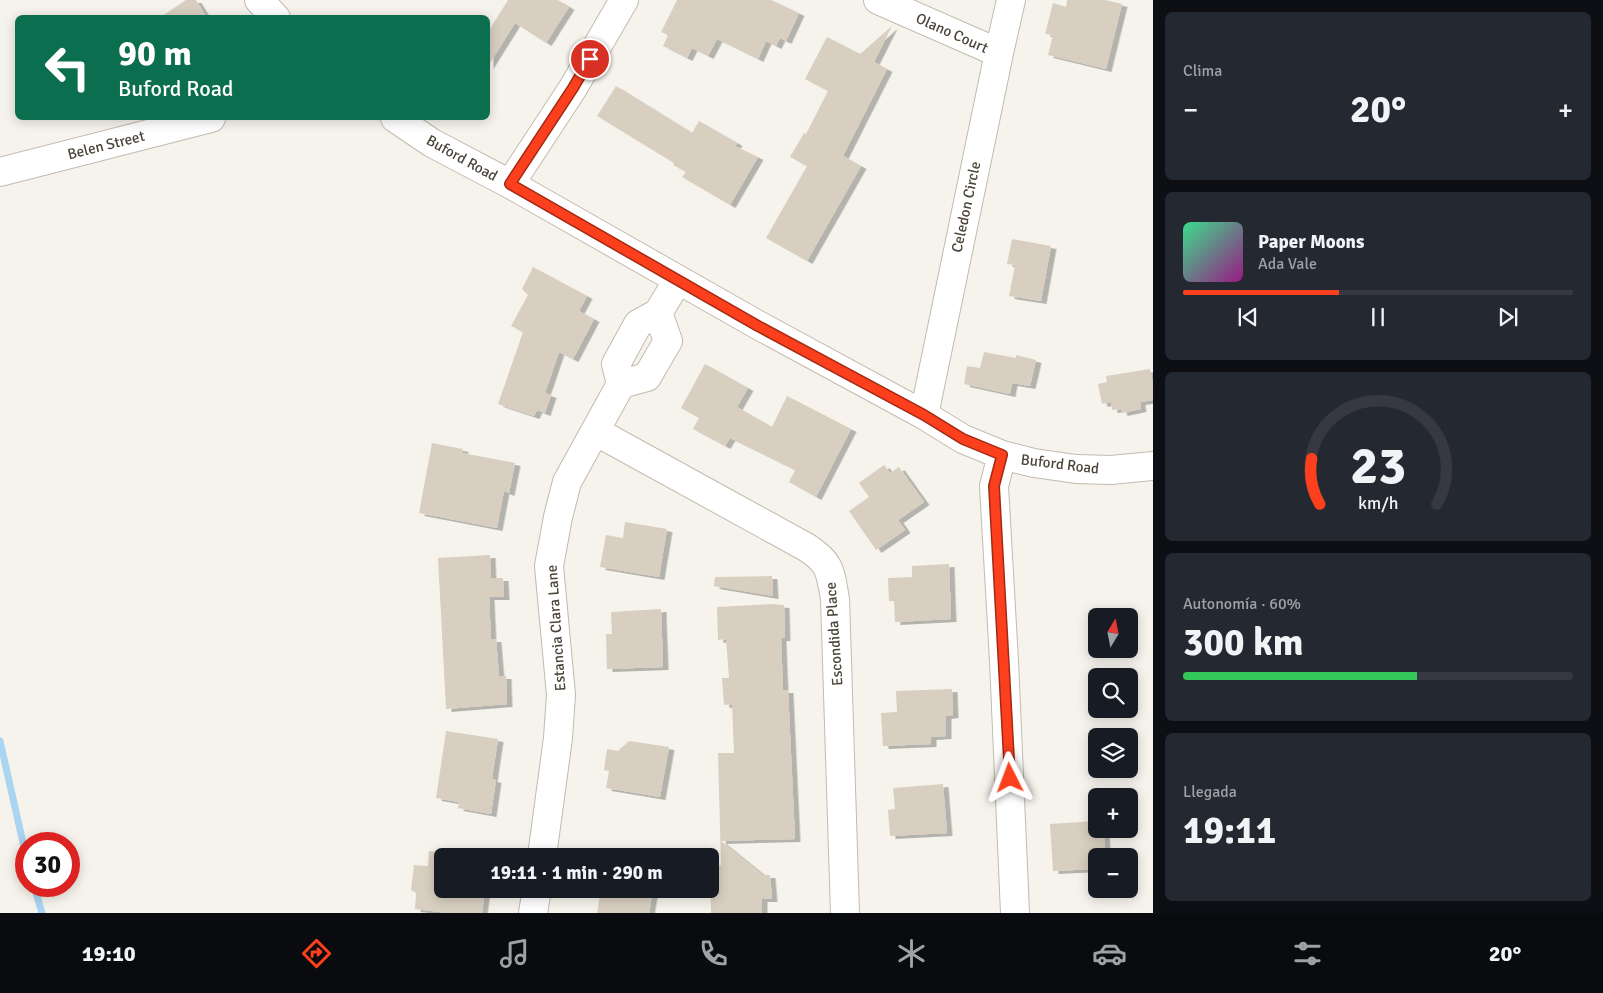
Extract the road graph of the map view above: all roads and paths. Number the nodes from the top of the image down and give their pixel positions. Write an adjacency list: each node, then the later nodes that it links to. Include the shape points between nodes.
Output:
1 (259, 0): 5 (street)
2 (624, 0): 10 (street, via 573,88)
3 (878, 0): 6 (street, Olano Court)
4 (1011, 0): 6 (street, Celedon Circle)
5 (273, 15)
6 (999, 53): 12 (street, Celedon Circle)
7 (203, 120): 9 (street, Belen Street)
8 (398, 120): 10 (street, Buford Road, via 432,143)
9 (0, 172)
10 (510, 184): 11 (street, Buford Road)
11 (678, 280): 12 (street, Buford Road); 13 (street, Estancia Clara Lane, via 658,313 668,341 647,377 621,384)
12 (924, 415): 14 (street, Buford Road, via 963,439)
13 (595, 431): 16 (street, Estancia Clara Lane, via 567,482 549,566 560,695 558,738); 19 (street, Escondida Place, via 822,557 830,573 835,599)
14 (1002, 455): 15 (street, Buford Road, via 1076,469); 20 (street, via 994,486)
15 (1153, 466)
16 (543, 848)
17 (535, 898): 18 (street)
18 (533, 913)
19 (845, 913)
20 (1016, 913)

